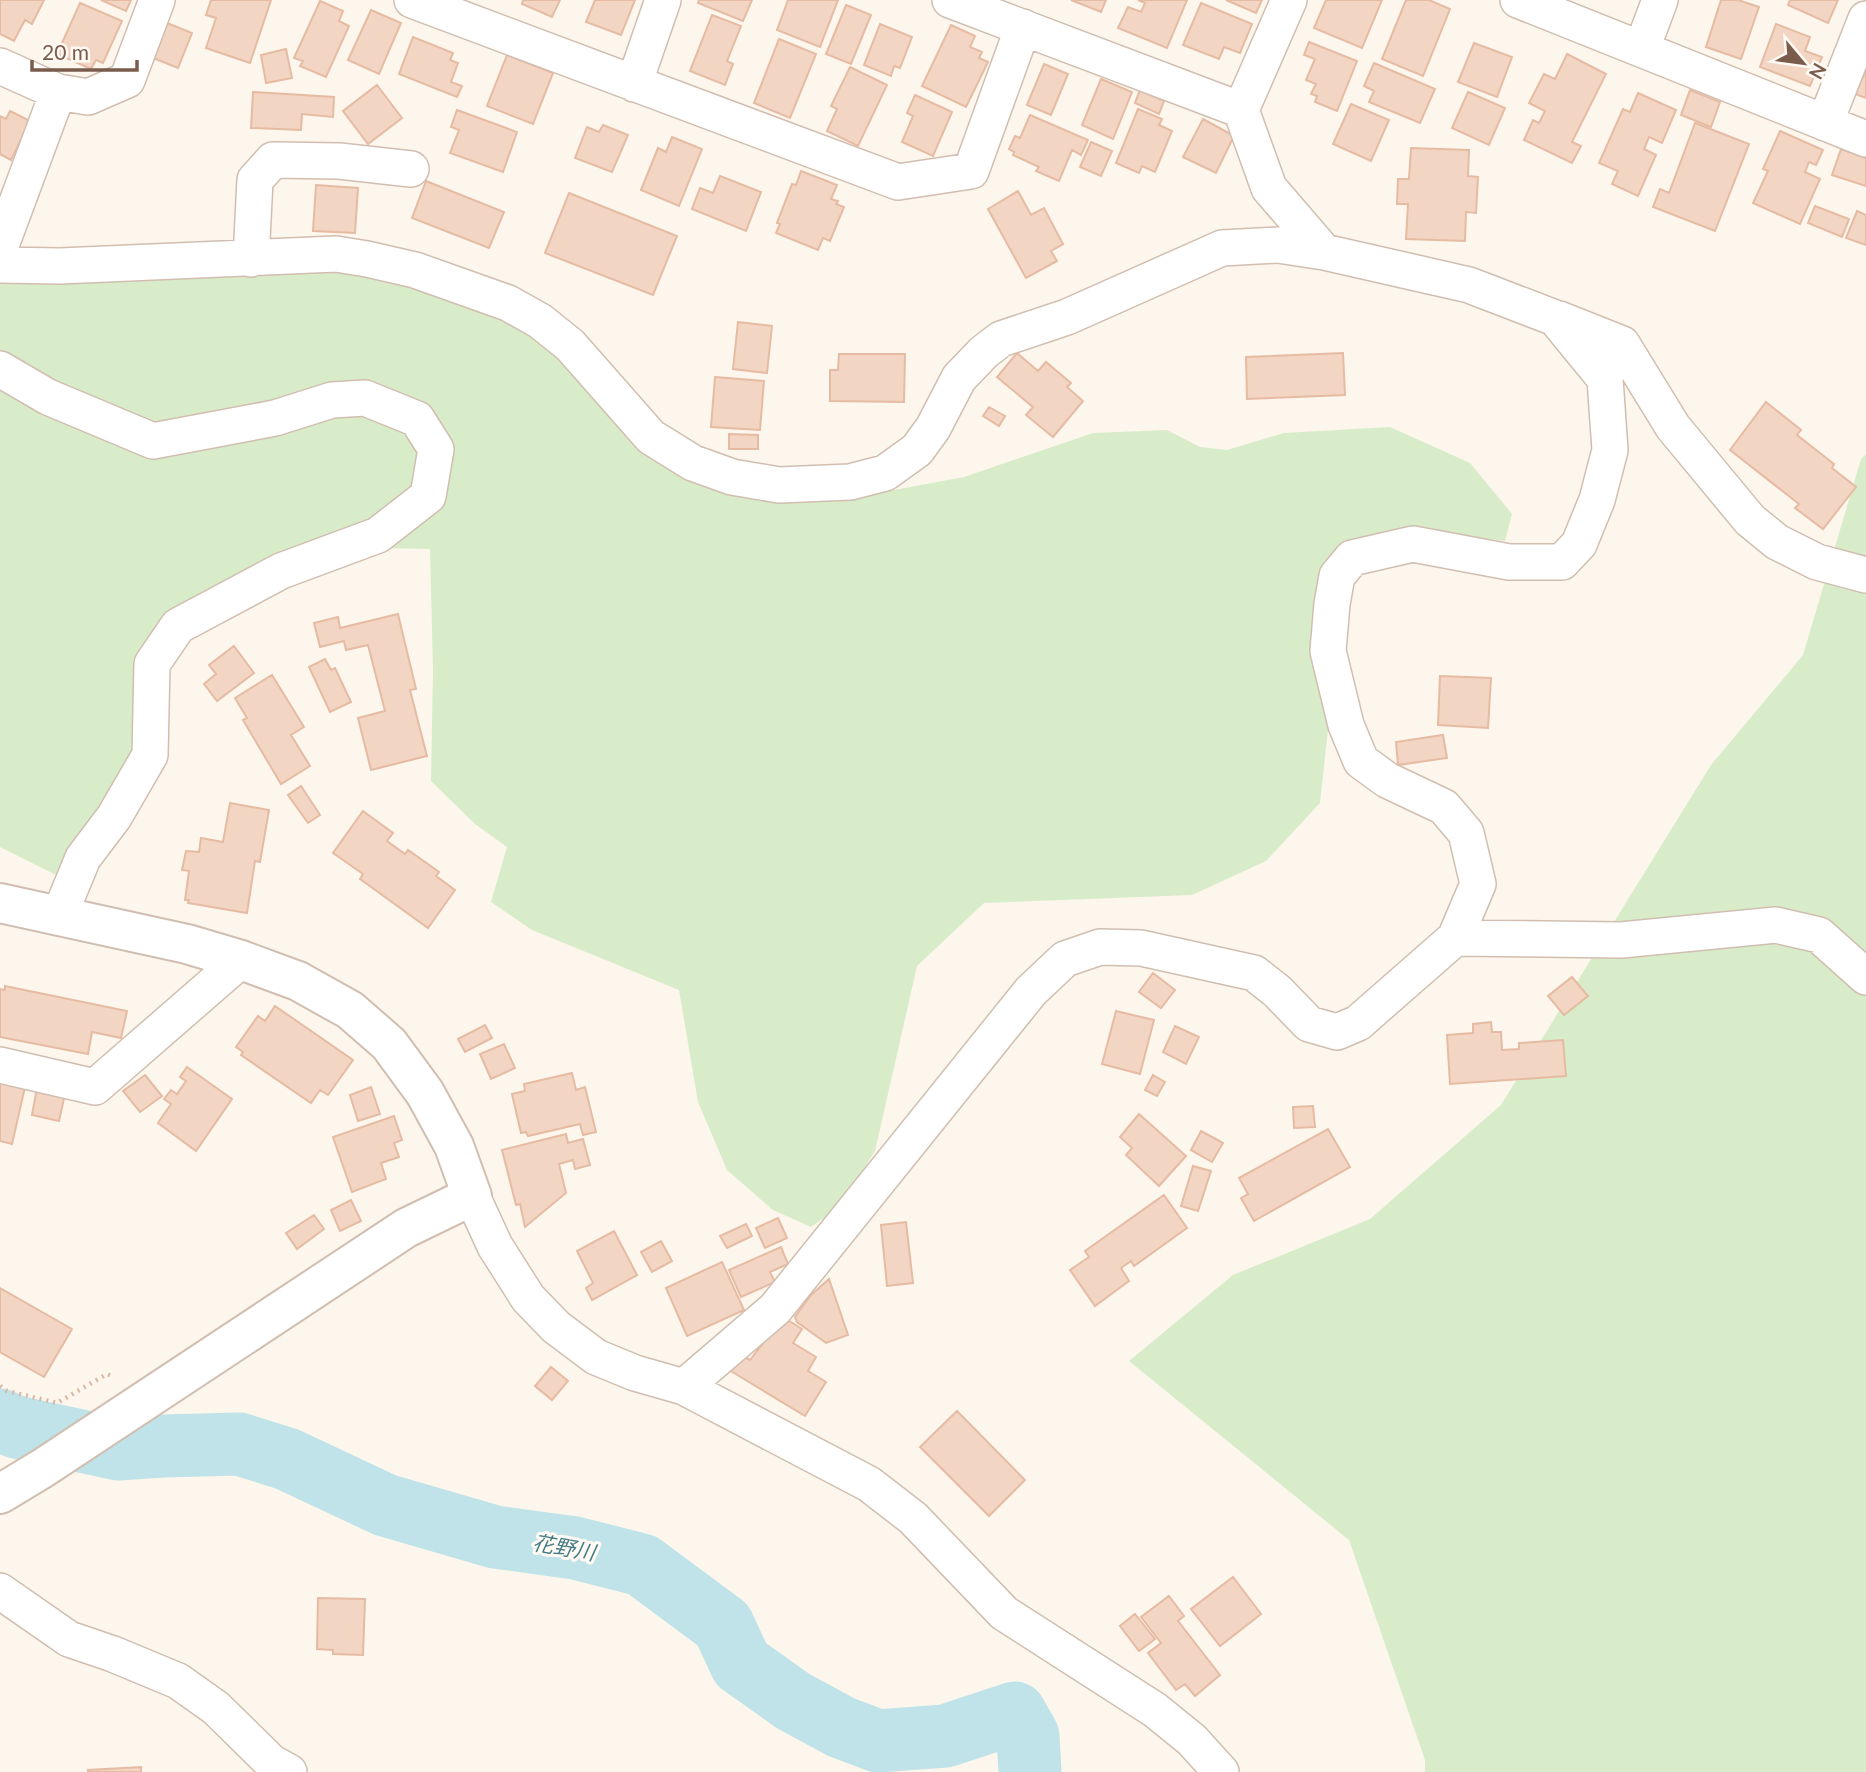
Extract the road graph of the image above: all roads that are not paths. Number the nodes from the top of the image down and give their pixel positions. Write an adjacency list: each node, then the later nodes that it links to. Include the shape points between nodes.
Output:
1 (157, 0): 13 (street, via 127,80 88,97)
2 (412, 0): 12 (street)
3 (663, 0): 12 (street)
4 (950, 0): 9 (street)
5 (1289, 0): 14 (street)
6 (1518, 0): 10 (street)
7 (1660, 0): 10 (street)
8 (1866, 19): 15 (street)
9 (1023, 27): 12 (street, via 971,170 898,182); 14 (street)
10 (1642, 48): 15 (street)
11 (0, 66): 13 (street)
12 (634, 84)
13 (58, 92): 18 (street)
14 (1241, 110): 19 (street, via 1269,188)
15 (1825, 122): 16 (street)
16 (1866, 139)
17 (411, 169): 20 (street, via 273,160 254,180)
18 (0, 248)
19 (1324, 252): 20 (street, via 1278,245 1222,248 1068,317 1001,339 958,377 917,450 885,473 850,482 779,485 732,478 694,463 651,437 570,345 508,303 415,270 367,259 336,254); 22 (street, via 1469,285)
20 (251, 259): 21 (street)
21 (0, 265)
22 (1555, 318): 24 (street, via 1622,344 1673,427 1750,520 1777,542 1817,562); 27 (street, via 1605,379 1610,450 1579,544 1562,562 1508,562 1413,544 1352,558 1337,576 1332,604 1328,651 1346,725 1361,761 1387,780 1444,807 1466,833 1478,884)
23 (0, 369): 26 (street, via 48,397 153,441 275,418 332,400 365,398 417,419 436,449 428,496 378,535 281,571 178,626 152,664 150,755 114,817 83,858)
24 (1866, 575)
25 (0, 903): 26 (street)
26 (59, 916): 28 (street)
27 (1455, 937): 29 (street, via 1620,940 1776,925 1819,935); 32 (street, via 1358,1023 1337,1032 1309,1024 1254,973 1142,948 1100,947 1065,958 1031,990 775,1309)
28 (241, 960): 30 (street, via 95,1087); 31 (street, via 298,981 350,1010 389,1044 425,1093 454,1146)
29 (1866, 977)
30 (0, 1065)
31 (472, 1196): 32 (street, via 495,1246 528,1298 556,1327 596,1357); 33 (street, via 406,1228)
32 (684, 1387): 36 (street, via 869,1484 913,1518 1004,1613 1155,1710 1192,1740)
33 (0, 1494)
34 (0, 1591): 35 (street, via 69,1639 178,1681 216,1708 271,1762)
35 (289, 1772)
36 (1220, 1772)

